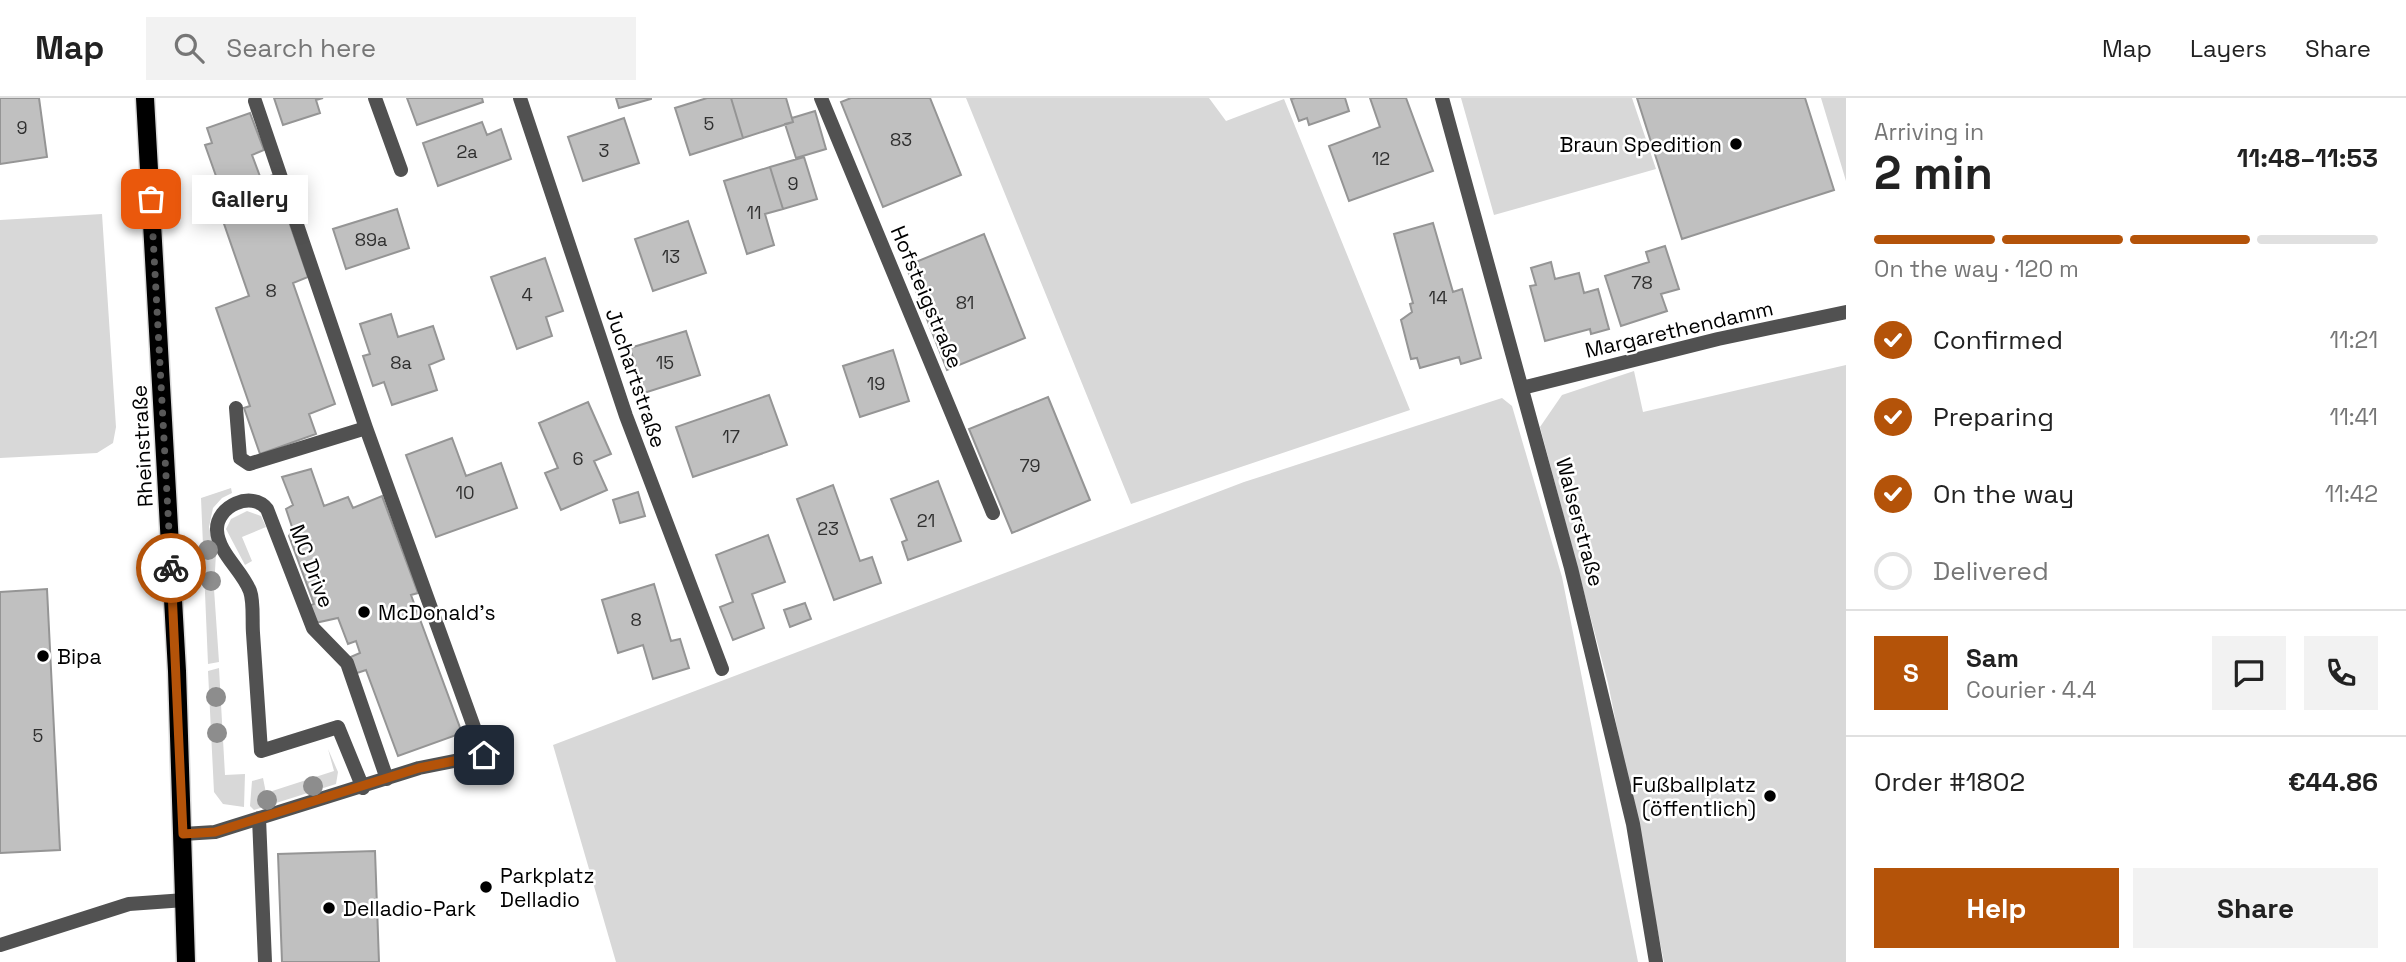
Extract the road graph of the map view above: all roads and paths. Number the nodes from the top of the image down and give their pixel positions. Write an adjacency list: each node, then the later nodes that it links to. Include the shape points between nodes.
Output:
1 (145, 98): 17 (main road, Rheinstraße)
2 (375, 98): 7 (street)
3 (520, 98): 13 (street, Juchartstraße, via 626,416)
4 (821, 98): 12 (street, Hofsteigstraße)
5 (1442, 98): 9 (street, Walserstraße)
6 (255, 101): 11 (street)
7 (401, 170)
8 (1846, 312): 9 (street, Margarethendamm)
9 (1522, 388): 22 (street, Walserstraße, via 1633,824)
10 (236, 408): 11 (street, via 240,458 250,464)
11 (366, 428): 14 (street, via 484,755)
12 (993, 513)
13 (722, 669)
14 (387, 779): 15 (street); 15 (street, MC Drive, via 347,663 313,628 267,509 250,500 228,508 218,523 222,545 250,591 261,751 338,727)
15 (363, 788): 16 (street)
16 (259, 818): 17 (street, via 210,833); 21 (street)
17 (183, 834): 18 (main road, Rheinstraße)
18 (185, 900): 19 (street, via 129,905); 20 (main road, Rheinstraße)
19 (0, 945)
20 (186, 962)
21 (265, 962)
22 (1656, 962)

